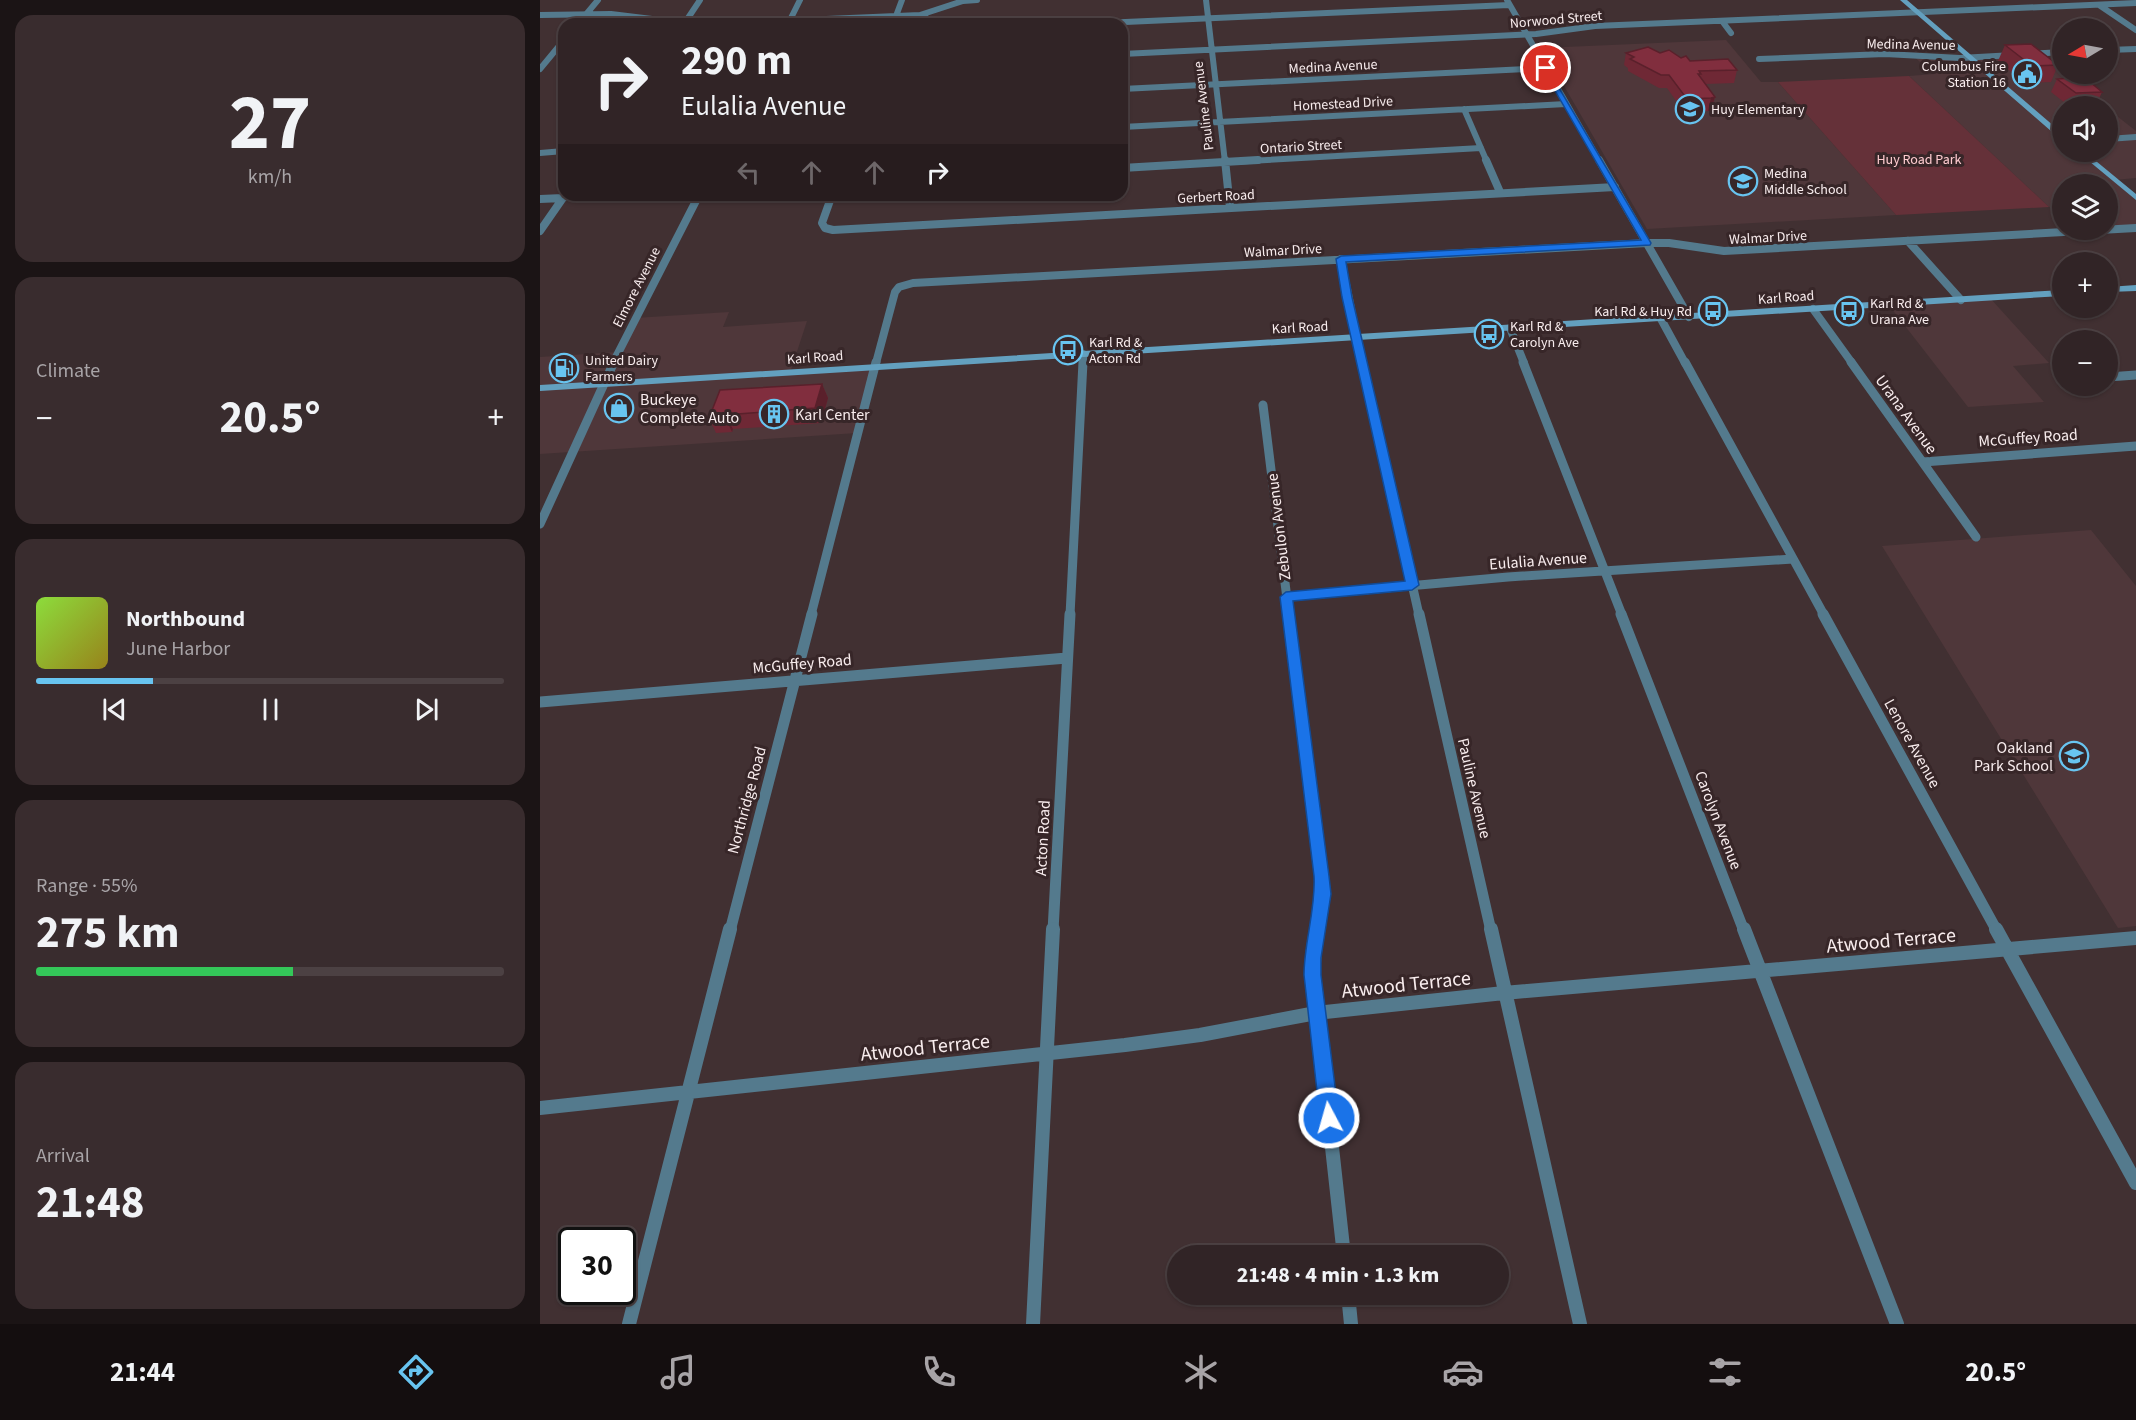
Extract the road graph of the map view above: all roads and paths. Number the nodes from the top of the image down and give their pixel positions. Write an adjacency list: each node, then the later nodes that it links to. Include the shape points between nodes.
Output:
1 (598, 0): 12 (street)
2 (700, 0): 19 (street)
3 (800, 0): 20 (street)
4 (902, 0): 16 (street)
5 (977, 0): 15 (street)
6 (1206, 0): 23 (street, Pauline Avenue)
7 (1903, 0): 13 (main road)
8 (2092, 0): 11 (street)
9 (1508, 2): 23 (street); 28 (street)
10 (2136, 3): 11 (street, Norwood Street)
11 (2099, 5): 13 (street, Norwood Street); 26 (street)
12 (587, 13): 14 (street); 17 (street); 18 (street)
13 (1919, 13): 24 (street, Norwood Street); 35 (main road)
14 (540, 15)
15 (920, 15): 16 (street); 22 (street)
16 (896, 16): 21 (street)
17 (583, 18)
18 (646, 18)
19 (688, 18)
20 (791, 18)
21 (860, 18)
22 (926, 18)
23 (1208, 18): 25 (street); 31 (street, Pauline Avenue)
24 (1722, 21): 27 (street); 28 (street, Norwood Street, via 1595,26)
25 (1128, 22)
26 (2136, 30)
27 (1731, 33)
28 (1527, 35): 31 (street, Norwood Street); 37 (street)
29 (558, 47): 38 (street)
30 (2136, 49): 32 (street)
31 (1212, 50): 34 (street, Norwood Street); 39 (street, Pauline Avenue)
32 (2118, 50)
33 (2052, 53): 35 (street, Medina Avenue)
34 (1128, 54)
35 (1970, 57): 36 (street, Medina Avenue, via 1885,54); 45 (main road)
36 (1759, 59)
37 (1546, 68): 39 (street, Medina Avenue); 41 (street)
38 (540, 69)
39 (1214, 84): 40 (street, Medina Avenue); 43 (street, Pauline Avenue)
40 (1128, 88)
41 (1566, 104): 42 (street, Homestead Drive); 54 (street)
42 (1464, 109): 43 (street, Homestead Drive); 48 (street)
43 (1220, 122): 44 (street, Homestead Drive); 51 (street, Pauline Avenue)
44 (1128, 127)
45 (2052, 127)
46 (2136, 137): 47 (street)
47 (2118, 138)
48 (1481, 148): 51 (street, Ontario Street); 55 (street)
49 (558, 152): 50 (street)
50 (540, 153)
51 (1225, 162): 53 (street, Ontario Street); 62 (street, Pauline Avenue)
52 (2093, 162): 57 (main road)
53 (1128, 168)
54 (1616, 187): 55 (street, Gerbert Road); 66 (street)
55 (1500, 192): 62 (street, Gerbert Road)
56 (558, 197): 58 (street)
57 (2136, 198)
58 (540, 199)
59 (561, 201): 64 (street)
60 (696, 201): 82 (street, Elmore Avenue)
61 (830, 201): 62 (street, Gerbert Road, via 822,223 825,228 842,230)
62 (1230, 208)
63 (2136, 228): 65 (street, Walmar Drive)
64 (540, 231)
65 (1908, 241): 66 (street, Walmar Drive, via 1724,251); 72 (street)
66 (1647, 243): 67 (street, Walmar Drive); 74 (street)
67 (1341, 259): 68 (street, Walmar Drive, via 913,283); 77 (street, Pauline Avenue)
68 (900, 287): 79 (street, Northridge Road, via 895,292)
69 (2136, 288): 70 (main road)
70 (2118, 289)
71 (2052, 294): 72 (main road, Karl Road)
72 (1961, 300): 73 (main road, Karl Road)
73 (1813, 309): 74 (main road, Karl Road); 86 (street, Urana Avenue)
74 (1689, 317): 75 (main road, Karl Road)
75 (1661, 319): 76 (main road, Karl Road); 89 (street, Lenore Avenue)
76 (1510, 328): 77 (main road, Karl Road); 90 (street, Carolyn Avenue)
77 (1357, 337): 78 (main road, Karl Road); 91 (street, Pauline Avenue)
78 (1083, 354): 79 (main road, Karl Road); 93 (street, Acton Road)
79 (875, 367): 82 (main road, Karl Road); 94 (street, Northridge Road)
80 (2136, 375): 81 (street)
81 (2118, 376)
82 (603, 384): 83 (main road, Karl Road); 87 (street, Elmore Avenue)
83 (540, 388)
84 (1263, 405): 92 (street, Zebulon Avenue)
85 (2136, 446): 86 (street, McGuffey Road)
86 (1923, 462): 88 (street, Urana Avenue)
87 (540, 524)
88 (1976, 537)
89 (1793, 559): 90 (street, Eulalia Avenue); 97 (street, Lenore Avenue)
90 (1605, 571): 91 (street, Eulalia Avenue); 98 (street, Carolyn Avenue)
91 (1412, 585): 92 (street, Eulalia Avenue); 99 (street, Pauline Avenue)
92 (1286, 597): 100 (street, Zebulon Avenue, via 1322,876 1313,958)
93 (1067, 658): 94 (street, McGuffey Road); 101 (street, Acton Road)
94 (795, 681): 95 (street, McGuffey Road); 102 (street, Northridge Road)
95 (540, 702)
96 (2136, 938): 97 (street, Atwood Terrace)
97 (2008, 950): 98 (street, Atwood Terrace); 104 (street, Lenore Avenue)
98 (1761, 970): 99 (street, Atwood Terrace); 111 (street, Carolyn Avenue)
99 (1504, 993): 100 (street, Atwood Terrace); 110 (street, Pauline Avenue)
100 (1316, 1013): 101 (street, Atwood Terrace, via 1200,1035); 105 (street, Zebulon Avenue)
101 (1048, 1053): 102 (street, Atwood Terrace); 108 (street, Acton Road)
102 (690, 1092): 103 (street, Atwood Terrace); 107 (street, Northridge Road)
103 (540, 1108)
104 (2136, 1183)
105 (1343, 1245)
106 (1349, 1305): 109 (street)
107 (629, 1324)
108 (1033, 1324)
109 (1351, 1324)
110 (1580, 1324)
111 (1898, 1324)

